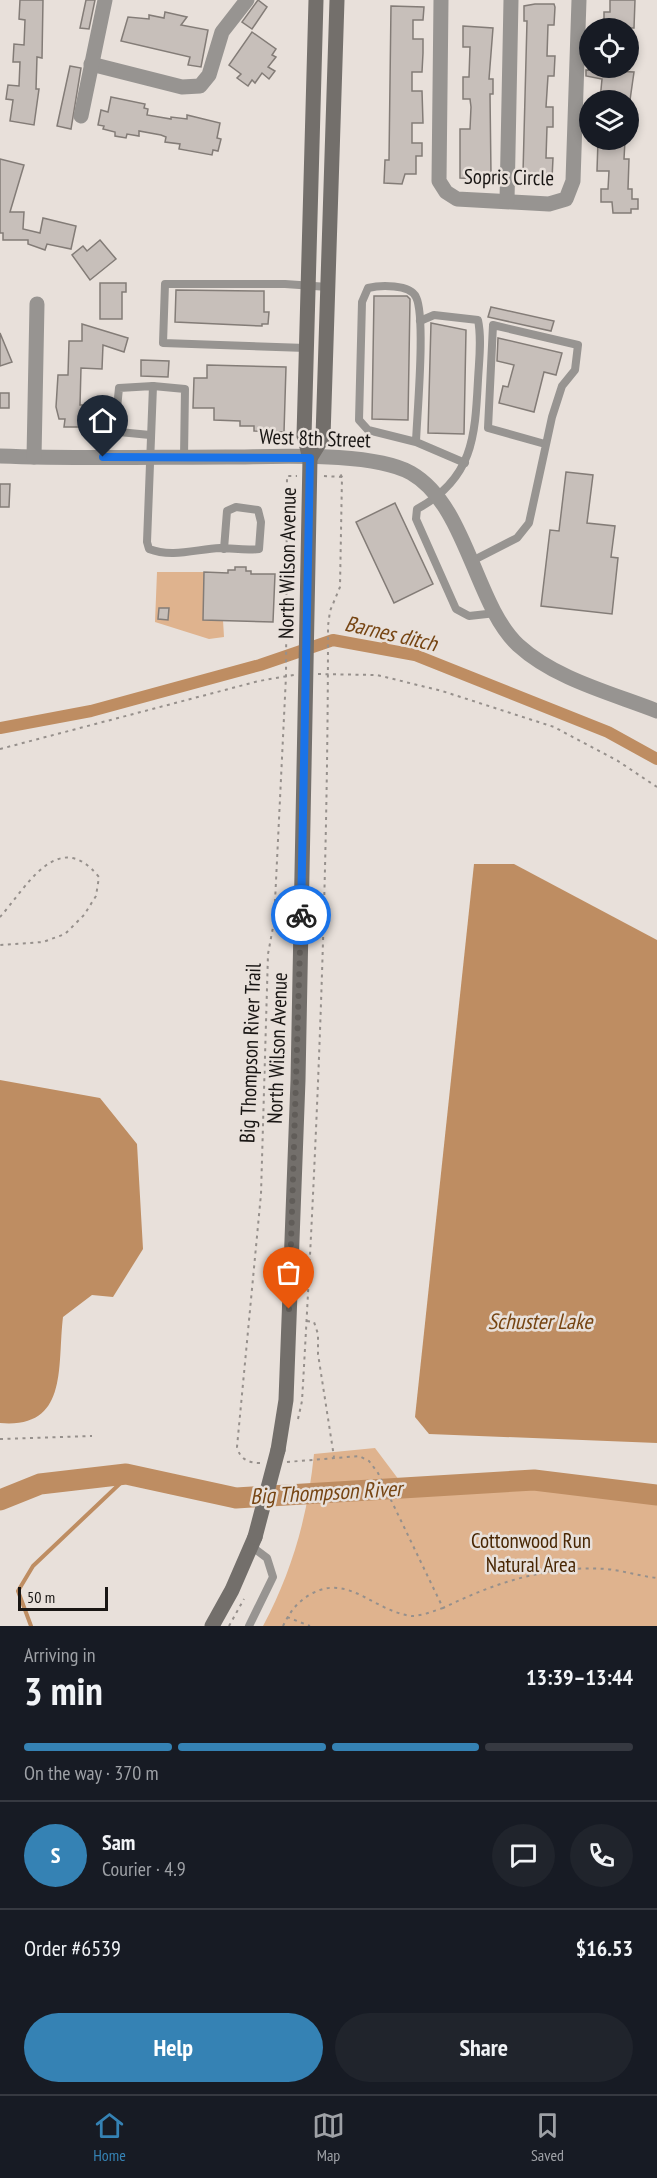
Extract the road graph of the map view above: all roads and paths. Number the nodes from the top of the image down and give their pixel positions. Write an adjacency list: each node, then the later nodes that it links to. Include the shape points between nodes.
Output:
1 (105, 0): 8 (street)
2 (247, 0): 8 (street, via 222,32 209,75 200,86 182,87)
3 (316, 0): 11 (main road, North Wilson Avenue)
4 (337, 0): 12 (main road, North Wilson Avenue)
5 (441, 0): 10 (street, Sopris Circle, via 439,181 457,199)
6 (511, 0): 10 (street)
7 (579, 0): 10 (street, Sopris Circle, via 570,194 549,204)
8 (92, 64): 9 (street)
9 (81, 116)
10 (507, 201)
11 (308, 286): 12 (lane); 15 (main road, North Wilson Avenue); 15 (lane, via 165,284 163,343)
12 (328, 287): 24 (main road, North Wilson Avenue, via 323,437)
13 (37, 304): 21 (street)
14 (420, 321): 18 (lane); 18 (lane, via 417,299 411,290 373,286 365,290 359,420 368,430); 26 (lane, via 435,315 478,320 480,352 472,445)
15 (306, 348): 24 (main road, North Wilson Avenue, via 304,436)
16 (153, 386): 17 (lane); 17 (lane, via 119,388 116,419 119,432); 23 (lane, via 185,389)
17 (150, 435): 22 (lane)
18 (416, 442): 26 (lane)
19 (545, 444): 19 (lane, via 562,386 575,370 578,345 492,325 488,428); 29 (lane, via 529,523 517,538)
20 (0, 456): 21 (street, West 8th Street)
21 (34, 457): 22 (street, West 8th Street)
22 (149, 457): 23 (street, West 8th Street); 28 (lane, via 149,549)
23 (184, 457): 24 (street, West 8th Street)
24 (310, 458): 25 (street, West 8th Street); 32 (main road, North Wilson Avenue)
25 (335, 459): 27 (street, West 8th Street, via 379,461 396,467 421,480); 33 (path, via 342,477 340,588 330,610)
26 (465, 463): 27 (lane)
27 (437, 498): 29 (street, West 8th Street); 30 (lane, via 417,509 416,519 456,609 468,616)
28 (224, 549): 28 (lane, via 259,549 258,510 236,507 227,511)
29 (472, 561): 30 (street, West 8th Street)
30 (496, 613): 35 (street, West 8th Street, via 512,638 540,662)
31 (287, 629): 34 (path)
32 (307, 673): 33 (path); 47 (main road, North Wilson Avenue, bridge, via 286,1400 278,1450)
33 (328, 675): 37 (path, via 377,675 554,727); 40 (path, via 320,1037)
34 (286, 676): 36 (path); 46 (path, Big Thompson River Trail, via 274,921 268,954 261,1194 237,1447 239,1454)
35 (657, 711)
36 (0, 748)
37 (657, 787)
38 (0, 917): 39 (path, via 32,875 51,861 72,857 89,865 99,877 96,896 65,934 43,942)
39 (0, 945)
40 (307, 1321): 41 (path); 44 (path, via 314,1322 318,1334)
41 (297, 1421)
42 (92, 1436): 43 (path)
43 (0, 1439)
44 (335, 1458): 45 (path); 49 (path, via 365,1457 378,1473)
45 (294, 1462)
46 (256, 1463)
47 (253, 1542): 51 (main road, North Wilson Avenue); 52 (lane, via 267,1558 273,1577)
48 (657, 1578): 49 (path, via 604,1569 529,1575 482,1589)
49 (443, 1608): 50 (path, via 414,1616 384,1610 348,1589 332,1585 302,1598)
50 (287, 1617): 53 (path); 54 (path)
51 (212, 1626)
52 (249, 1626)
53 (283, 1626)
54 (309, 1626)

